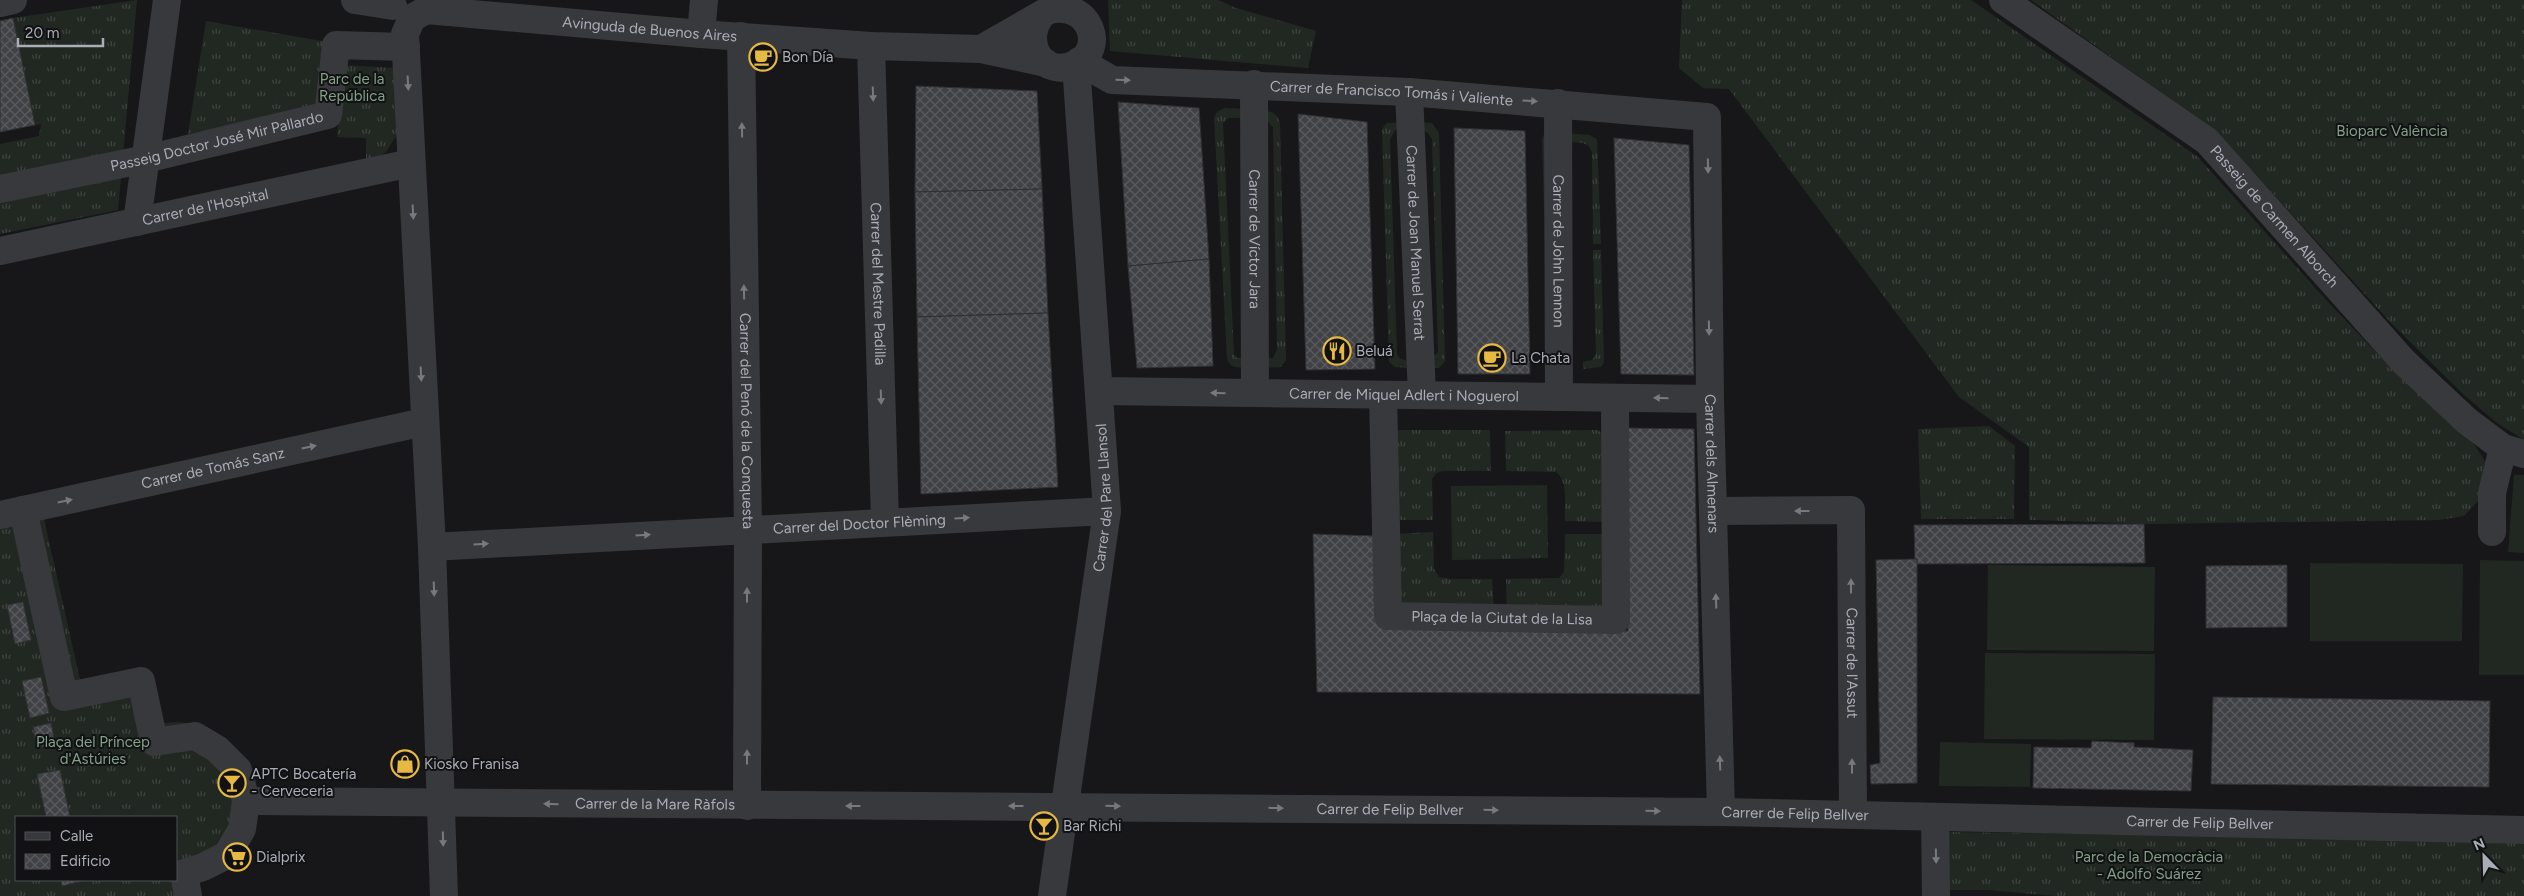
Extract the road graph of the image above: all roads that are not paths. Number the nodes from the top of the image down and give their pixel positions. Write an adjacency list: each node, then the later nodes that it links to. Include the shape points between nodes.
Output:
1 (13, 0): 6 (street)
2 (167, 0): 19 (street)
3 (355, 0): 8 (street, Avinguda de Buenos Aires)
4 (704, 0): 9 (street)
5 (2003, 0): 32 (street, Passeig de Carmen Alborch, via 2207,141 2404,362 2467,421)
6 (0, 2)
7 (1053, 8): 13 (street); 14 (street, via 1034,25 1032,46 1037,55); 14 (street, via 1079,13 1090,28 1089,48)
8 (410, 11): 9 (street, Avinguda de Buenos Aires); 12 (street)
9 (701, 34): 10 (street, Avinguda de Buenos Aires)
10 (741, 36): 11 (street, Avinguda de Buenos Aires); 37 (street, Carrer del Penó de la Conquesta, one-way to 10)
11 (871, 46): 13 (street, Avinguda de Buenos Aires); 36 (street, Carrer del Mestre Padilla, one-way to 36)
12 (406, 47): 19 (street, Passeig Doctor José Mir Pallardo, via 336,46 328,115); 20 (street, one-way to 20)
13 (981, 49): 14 (street, Avinguda de Buenos Aires)
14 (1064, 64): 15 (street, Carrer de Francisco Tomás i Valiente, one-way to 15, via 1112,80); 24 (street, Carrer del Pare Llansol, via 1078,95)
15 (1254, 84): 16 (street, Carrer de Francisco Tomás i Valiente); 25 (street, Carrer de Víctor Jara)
16 (1409, 92): 17 (street, Carrer de Francisco Tomás i Valiente, one-way to 17); 27 (street, Carrer de Joan Manuel Serrat)
17 (1558, 103): 18 (street, Carrer de Francisco Tomás i Valiente); 28 (street, Carrer de John Lennon)
18 (1707, 117): 30 (street, Carrer dels Almenars, one-way to 30)
19 (146, 159): 21 (street, Passeig Doctor José Mir Pallardo); 22 (street)
20 (411, 163): 22 (street, Carrer de l'Hospital); 31 (street, one-way to 31)
21 (0, 189)
22 (137, 222): 23 (street, Carrer de l'Hospital)
23 (0, 251)
24 (1099, 391): 25 (street, Carrer de Miquel Adlert i Noguerol, one-way to 24); 34 (street, Carrer del Pare Llansol)
25 (1255, 393): 26 (street, Carrer de Miquel Adlert i Noguerol)
26 (1383, 395): 27 (street, Carrer de Miquel Adlert i Noguerol); 29 (street, Plaça de la Ciutat de la Lisa, via 1388,616 1616,620)
27 (1422, 396): 28 (street, Carrer de Miquel Adlert i Noguerol)
28 (1559, 397): 29 (street, Carrer de Miquel Adlert i Noguerol)
29 (1615, 398): 30 (street, Carrer de Miquel Adlert i Noguerol, one-way to 29)
30 (1710, 399): 33 (street, Carrer dels Almenars)
31 (424, 422): 35 (street, Carrer de Tomás Sanz, one-way to 31); 39 (street)
32 (2514, 451): 38 (street, via 2492,493)
33 (1713, 510): 44 (street, Carrer dels Almenars, one-way to 33); 45 (street, Carrer de l'Assut, one-way to 33, via 1851,510)
34 (1107, 511): 36 (street, Carrer del Doctor Flèming, one-way to 34); 43 (street, Carrer del Pare Llansol)
35 (12, 513): 40 (street, via 64,696 141,682 154,742 195,736 217,750 238,770)
36 (885, 521): 37 (street, Carrer del Doctor Flèming)
37 (748, 529): 39 (street, Carrer del Doctor Flèming, one-way to 37); 42 (street, Carrer del Penó de la Conquesta, one-way to 37)
38 (2492, 532)
39 (432, 547): 41 (street, one-way to 41)
40 (246, 801): 41 (street, Carrer de la Mare Ràfols); 48 (street, via 242,829 227,855 203,868 184,873)
41 (442, 802): 42 (street, Carrer de la Mare Ràfols, one-way to 41); 49 (street, one-way to 49)
42 (747, 806): 43 (street, Carrer de la Mare Ràfols, one-way to 42)
43 (1064, 806): 44 (street, Carrer de Felip Bellver, one-way to 44); 50 (street, Carrer del Pare Llansol)
44 (1721, 812): 45 (street, Carrer de Felip Bellver)
45 (1852, 815): 46 (street, Carrer de Felip Bellver)
46 (1935, 817): 47 (street, Carrer de Felip Bellver); 51 (street, one-way to 51)
47 (2524, 830)
48 (188, 896)
49 (444, 896)
50 (1052, 896)
51 (1936, 896)

